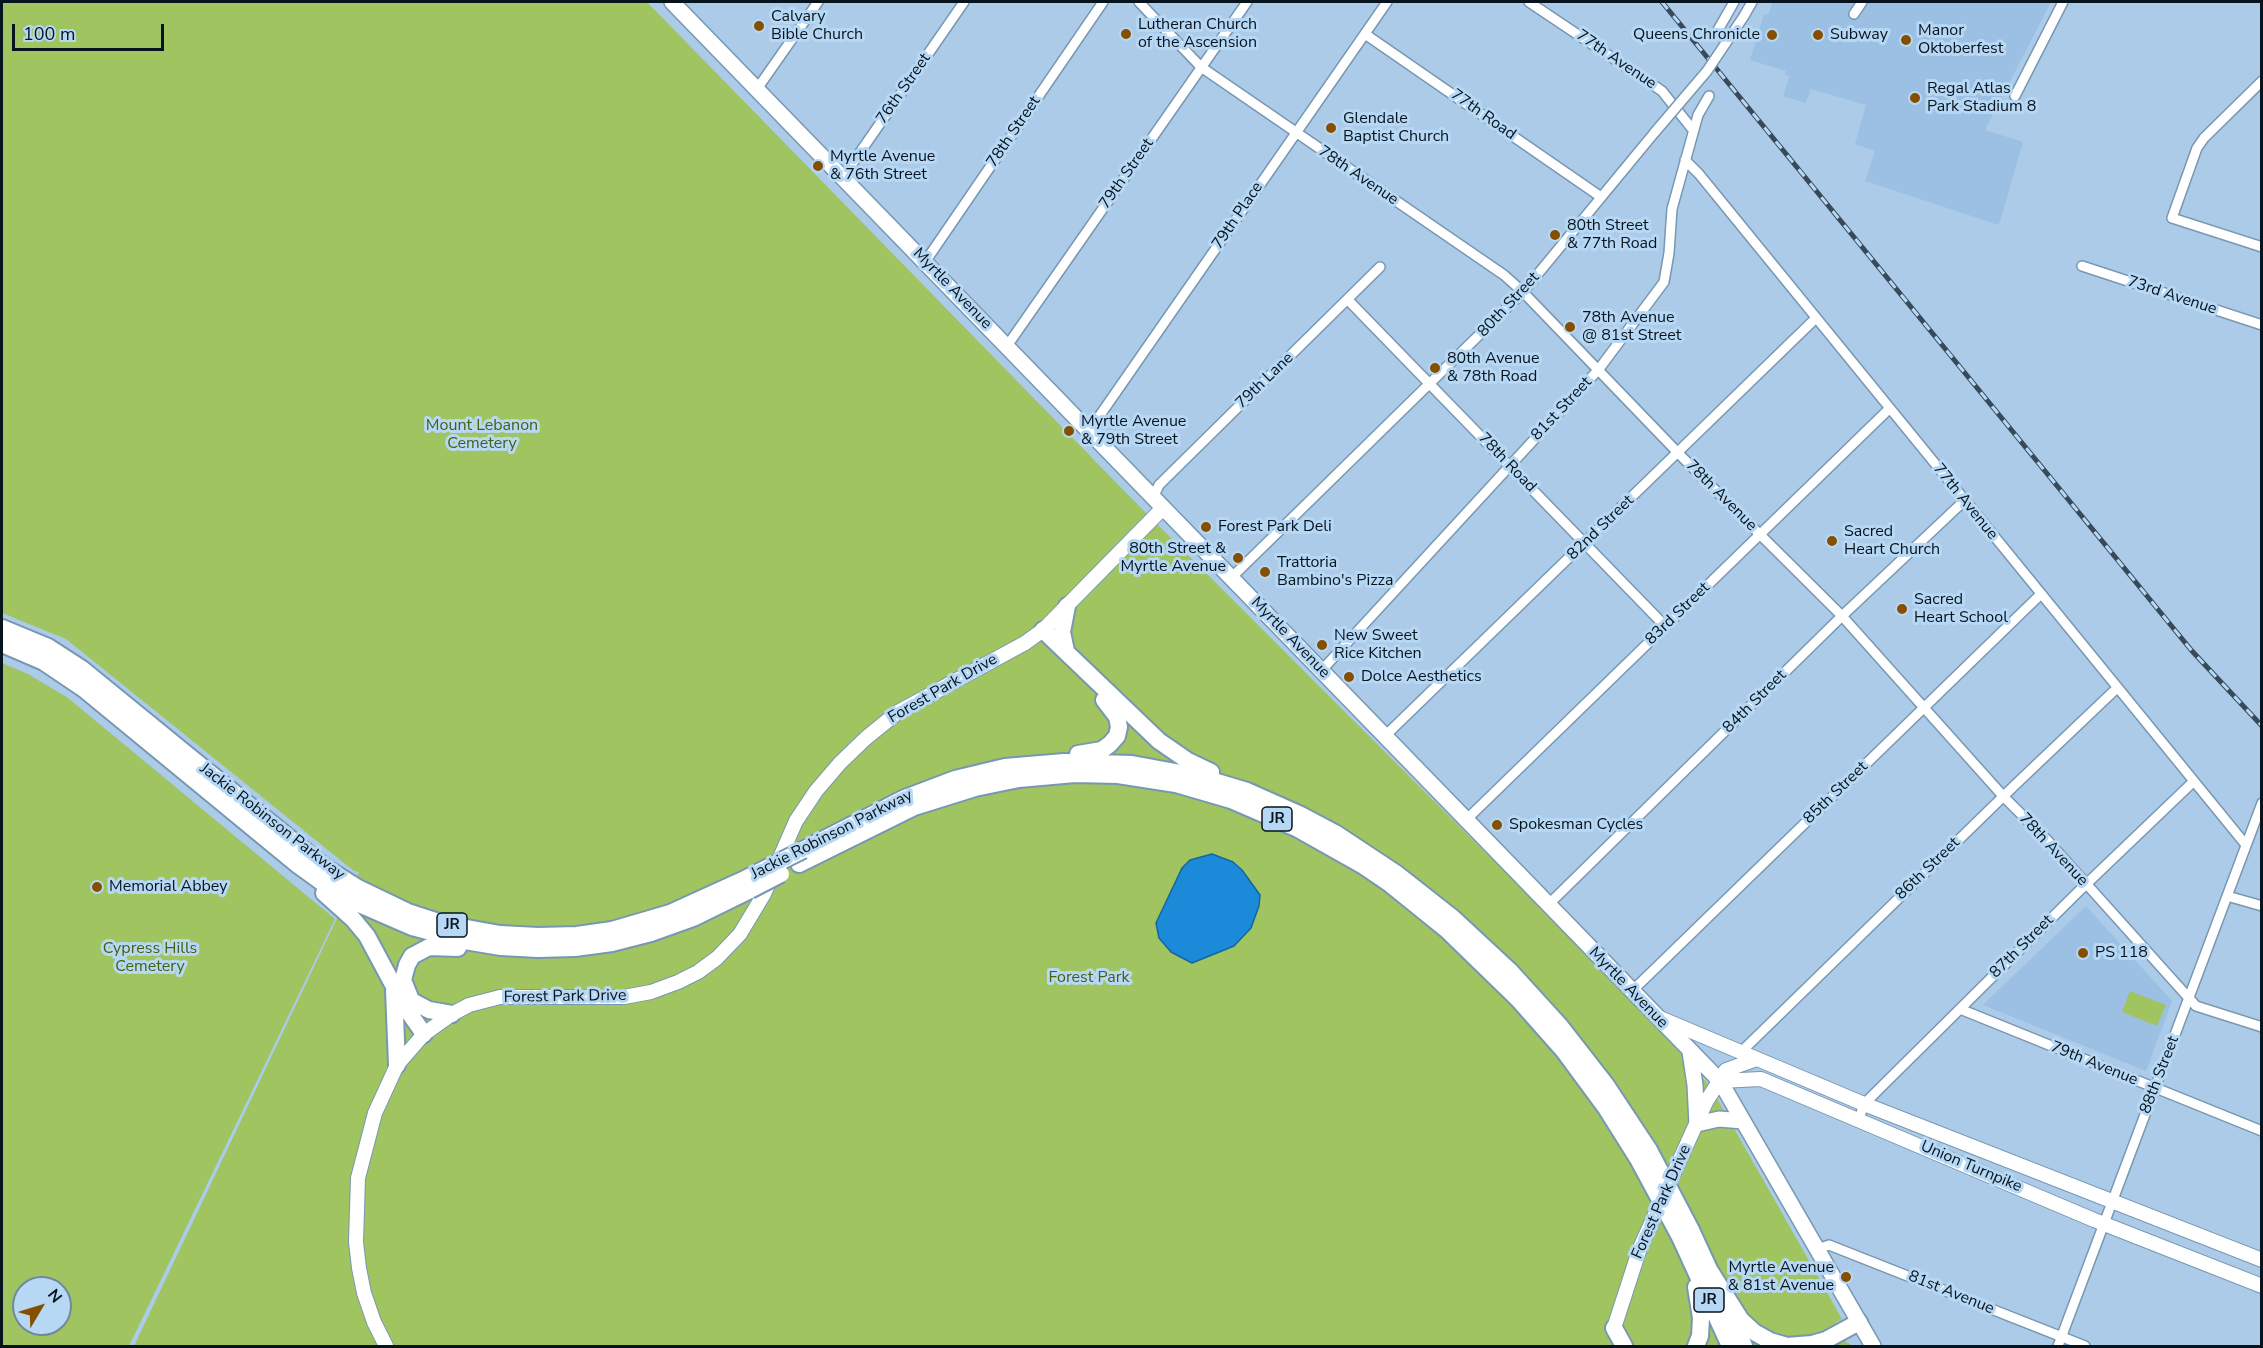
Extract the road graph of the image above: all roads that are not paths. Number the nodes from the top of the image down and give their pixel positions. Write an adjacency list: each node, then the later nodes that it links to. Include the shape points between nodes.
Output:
1 (672, 2): 18 (main road, Myrtle Avenue)
2 (818, 2): 18 (street)
3 (964, 2): 24 (street, 76th Street)
4 (1103, 2): 27 (street, 78th Street)
5 (1140, 2): 16 (street, 78th Avenue)
6 (1247, 2): 16 (street, 79th Street)
7 (1387, 2): 15 (street, 79th Place)
8 (1529, 2): 21 (street, 77th Avenue, via 1662,90)
9 (1734, 2): 14 (street)
10 (1752, 2): 25 (street, 80th Street, bridge, via 1707,71)
11 (1862, 2): 13 (street)
12 (2063, 2): 20 (street)
13 (1854, 14)
14 (1718, 30)
15 (1365, 34): 22 (street, 79th Place); 25 (street, 77th Road)
16 (1202, 67): 22 (street, 78th Avenue); 34 (street, 79th Street)
17 (2262, 81): 26 (street, via 2197,148 2172,218)
18 (757, 89): 24 (main road, Myrtle Avenue)
19 (1709, 96): 21 (street, 81st Street)
20 (2015, 96)
21 (1693, 129): 23 (street, 81st Street)
22 (1295, 133): 30 (street, 78th Avenue, via 1504,275); 38 (street, 79th Place)
23 (1685, 160): 32 (street, 77th Avenue); 35 (street, 81st Street, via 1672,209 1664,282)
24 (843, 177): 27 (main road, Myrtle Avenue)
25 (1601, 197): 30 (street, 80th Street)
26 (2262, 247)
27 (925, 262): 34 (main road, Myrtle Avenue)
28 (2082, 266): 33 (street, 73rd Avenue)
29 (1380, 267): 31 (street, 79th Lane)
30 (1523, 292): 35 (street, 78th Avenue); 36 (street, 80th Street)
31 (1348, 300): 36 (street, 78th Road); 42 (street, 79th Lane, via 1159,485)
32 (1816, 318): 37 (street, 77th Avenue); 39 (street, 82nd Street)
33 (2262, 326)
34 (1007, 346): 38 (main road, Myrtle Avenue)
35 (1599, 369): 39 (street, 78th Avenue); 40 (street, 81st Street)
36 (1431, 385): 40 (street, 78th Road); 45 (street, 80th Street)
37 (1889, 409): 41 (street, 77th Avenue); 43 (street, 83rd Street)
38 (1089, 431): 42 (main road, Myrtle Avenue)
39 (1678, 453): 43 (street, 78th Avenue); 44 (street, 82nd Street)
40 (1509, 466): 44 (street, 78th Road); 54 (street, 81st Street)
41 (1964, 501): 46 (street, 77th Avenue); 48 (street, 84th Street)
42 (1158, 503): 45 (main road, Myrtle Avenue); 47 (main road, Forest Park Drive)
43 (1761, 535): 48 (street, 78th Avenue); 49 (street, 83rd Street)
44 (1585, 543): 49 (street, 78th Road); 57 (street, 82nd Street)
45 (1231, 578): 54 (main road, Myrtle Avenue)
46 (2041, 594): 55 (street, 77th Avenue); 56 (street, 85th Street)
47 (1067, 606): 51 (main road, Forest Park Drive); 53 (highway, via 1062,632)
48 (1842, 616): 56 (street, 78th Avenue); 70 (street, 84th Street)
49 (1665, 626): 63 (street, 83rd Street)
50 (2, 628): 67 (highway, Jackie Robinson Parkway / JR, via 48,647 77,665 318,862 358,888 408,912 445,924 500,934 577,935 612,930 670,913)
51 (1040, 633): 53 (highway); 58 (highway, via 1112,708 1118,732 1110,744 1097,751 1048,756); 78 (main road, Forest Park Drive, via 898,712 840,763 796,821 764,894 740,934 698,972 651,992 624,997 500,997)
52 (2, 644): 65 (highway, Jackie Robinson Parkway / JR, via 44,662 84,689)
53 (1066, 651): 60 (highway, via 1166,746)
54 (1321, 671): 57 (main road, Myrtle Avenue)
55 (2117, 688): 59 (street, 77th Avenue); 61 (street, 86th Street)
56 (1924, 708): 61 (street, 78th Avenue); 74 (street, 85th Street)
57 (1385, 736): 63 (main road, Myrtle Avenue)
58 (1005, 767): 60 (highway, Jackie Robinson Parkway / JR, via 1064,762 1132,764 1197,776); 66 (highway, Jackie Robinson Parkway / JR, via 955,779 905,798)
59 (2193, 782): 64 (street, 77th Avenue); 68 (street, 87th Street)
60 (1246, 791): 93 (highway, Jackie Robinson Parkway / JR, via 1335,833 1453,918 1509,970 1560,1026 1606,1085)
61 (2003, 796): 68 (street, 78th Avenue); 83 (street, 86th Street)
62 (2262, 803): 64 (street, 88th Street)
63 (1466, 820): 70 (main road, Myrtle Avenue)
64 (2246, 845): 69 (street, 88th Street)
65 (283, 852): 72 (highway, Jackie Robinson Parkway / JR, via 343,896 386,916 447,937); 73 (highway, via 361,928)
66 (801, 857): 67 (highway, Jackie Robinson Parkway / JR, bridge); 93 (highway, Jackie Robinson Parkway / JR, via 914,807 1019,779 1075,774 1127,776 1176,783 1231,800 1298,829 1362,865 1418,905 1518,999)
67 (748, 884): 72 (highway, Jackie Robinson Parkway / JR, via 672,926 632,938 557,949)
68 (2086, 885): 75 (street, 78th Avenue); 77 (street, 87th Street)
69 (2227, 896): 71 (street); 75 (street, 88th Street)
70 (1548, 905): 74 (main road, Myrtle Avenue)
71 (2262, 906)
72 (501, 947): 76 (highway, via 434,946 420,950 409,960 404,975)
73 (394, 987): 81 (highway); 85 (highway)
74 (1631, 992): 79 (main road, Myrtle Avenue)
75 (2189, 998): 80 (street, 78th Avenue, via 2199,1008); 87 (street, 88th Street)
76 (412, 1001): 78 (highway, via 429,1010); 81 (highway)
77 (1960, 1009): 87 (street, 79th Avenue); 88 (street, 87th Street)
78 (452, 1014): 81 (main road, Forest Park Drive)
79 (1655, 1016): 82 (main road, Myrtle Avenue); 83 (main road, Union Turnpike)
80 (2262, 1027)
81 (427, 1031): 85 (main road, Forest Park Drive)
82 (1690, 1052): 86 (main road, Myrtle Avenue); 91 (main road)
83 (1741, 1052): 84 (main road, Union Turnpike)
84 (1757, 1059): 86 (main road, via 1726,1070); 88 (main road, Union Turnpike)
85 (397, 1065): 105 (main road, Forest Park Drive, via 375,1113 358,1178 356,1211 356,1242 364,1293)
86 (1720, 1081): 89 (main road, Union Turnpike, via 1761,1079); 90 (main road, Myrtle Avenue); 91 (main road, Forest Park Drive)
87 (2155, 1089): 92 (street, 79th Avenue); 94 (street, 88th Street)
88 (1864, 1104): 89 (street, 87th Street); 94 (main road, Union Turnpike)
89 (1859, 1119): 95 (main road, Union Turnpike)
90 (1743, 1122): 91 (main road, via 1719,1119); 97 (main road, Myrtle Avenue)
91 (1697, 1124): 103 (main road, Forest Park Drive, via 1640,1248)
92 (2262, 1131)
93 (1644, 1154): 96 (highway, Jackie Robinson Parkway / JR, bridge)
94 (2113, 1201): 95 (street, 88th Street); 99 (main road, Union Turnpike)
95 (2104, 1223): 101 (main road, Union Turnpike); 104 (street, 88th Street)
96 (1685, 1233): 98 (highway, Jackie Robinson Parkway / JR); 100 (highway, Jackie Robinson Parkway / JR)
97 (1817, 1250): 102 (main road, Myrtle Avenue); 104 (street, 81st Avenue, via 1829,1245)
98 (1688, 1254): 108 (highway, via 1701,1318); 109 (highway, Jackie Robinson Parkway / JR)
99 (2262, 1260)
100 (1710, 1271): 102 (highway, via 1741,1320 1770,1341 1787,1346 1812,1344); 110 (highway, Jackie Robinson Parkway / JR)
101 (2262, 1286)
102 (1859, 1322): 111 (main road, Myrtle Avenue)
103 (1614, 1328): 106 (highway); 107 (highway)
104 (2060, 1342): 112 (street, 81st Avenue)
105 (386, 1347)
106 (1613, 1347)
107 (1624, 1347)
108 (1696, 1347)
109 (1730, 1347)
110 (1744, 1347)
111 (1873, 1347)
112 (2085, 1347)

